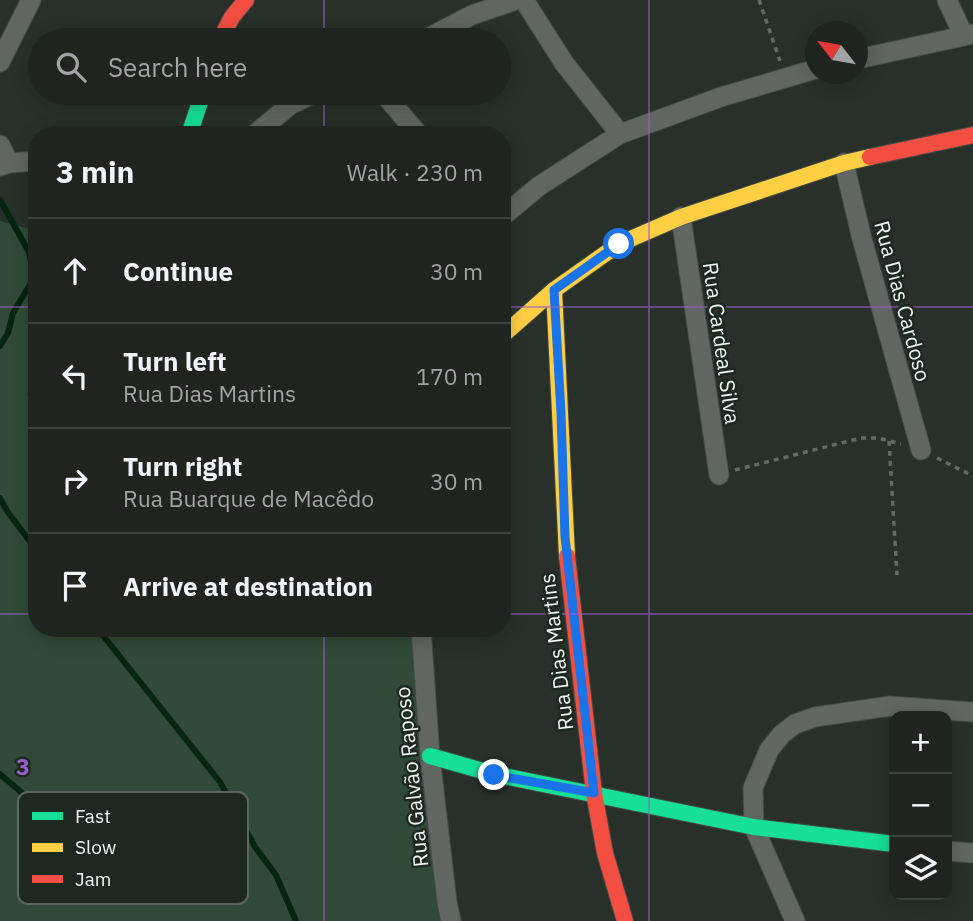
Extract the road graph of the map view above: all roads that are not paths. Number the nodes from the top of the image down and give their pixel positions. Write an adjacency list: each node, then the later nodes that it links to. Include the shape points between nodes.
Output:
1 (31, 0): 10 (street)
2 (246, 0): 6 (street)
3 (516, 0): 7 (street)
4 (524, 0): 18 (street, via 564,63)
5 (947, 0): 8 (street)
6 (226, 28)
7 (447, 28)
8 (968, 34): 9 (street)
9 (868, 57)
10 (0, 62)
11 (805, 72): 18 (street)
12 (199, 105): 15 (street)
13 (290, 105): 16 (street)
14 (393, 105): 17 (street)
15 (192, 126)
16 (265, 126)
17 (411, 126)
18 (620, 134): 24 (street)
19 (973, 135): 22 (street)
20 (0, 145): 23 (street)
21 (28, 162): 23 (street)
22 (844, 163): 25 (street); 28 (street, Rua Dias Cardoso)
23 (5, 165)
24 (511, 209)
25 (681, 217): 26 (street, via 619,244); 29 (street, Rua Cardeal Silva)
26 (554, 290): 27 (street); 33 (street, Rua Dias Martins, via 565,537)
27 (511, 328)
28 (921, 450)
29 (719, 475)
30 (422, 637): 32 (street, Rua Galvão Raposo)
31 (973, 712): 34 (street, via 890,706 795,724 769,750 760,768 753,788)
32 (430, 756): 33 (street, via 494,775); 38 (street, Rua Galvão Raposo)
33 (594, 793): 34 (street); 39 (street, Rua Dias Martins)
34 (754, 827): 35 (street); 40 (street)
35 (889, 843)
36 (952, 851): 37 (street)
37 (973, 853)
38 (451, 921)
39 (625, 921)
40 (795, 921)

